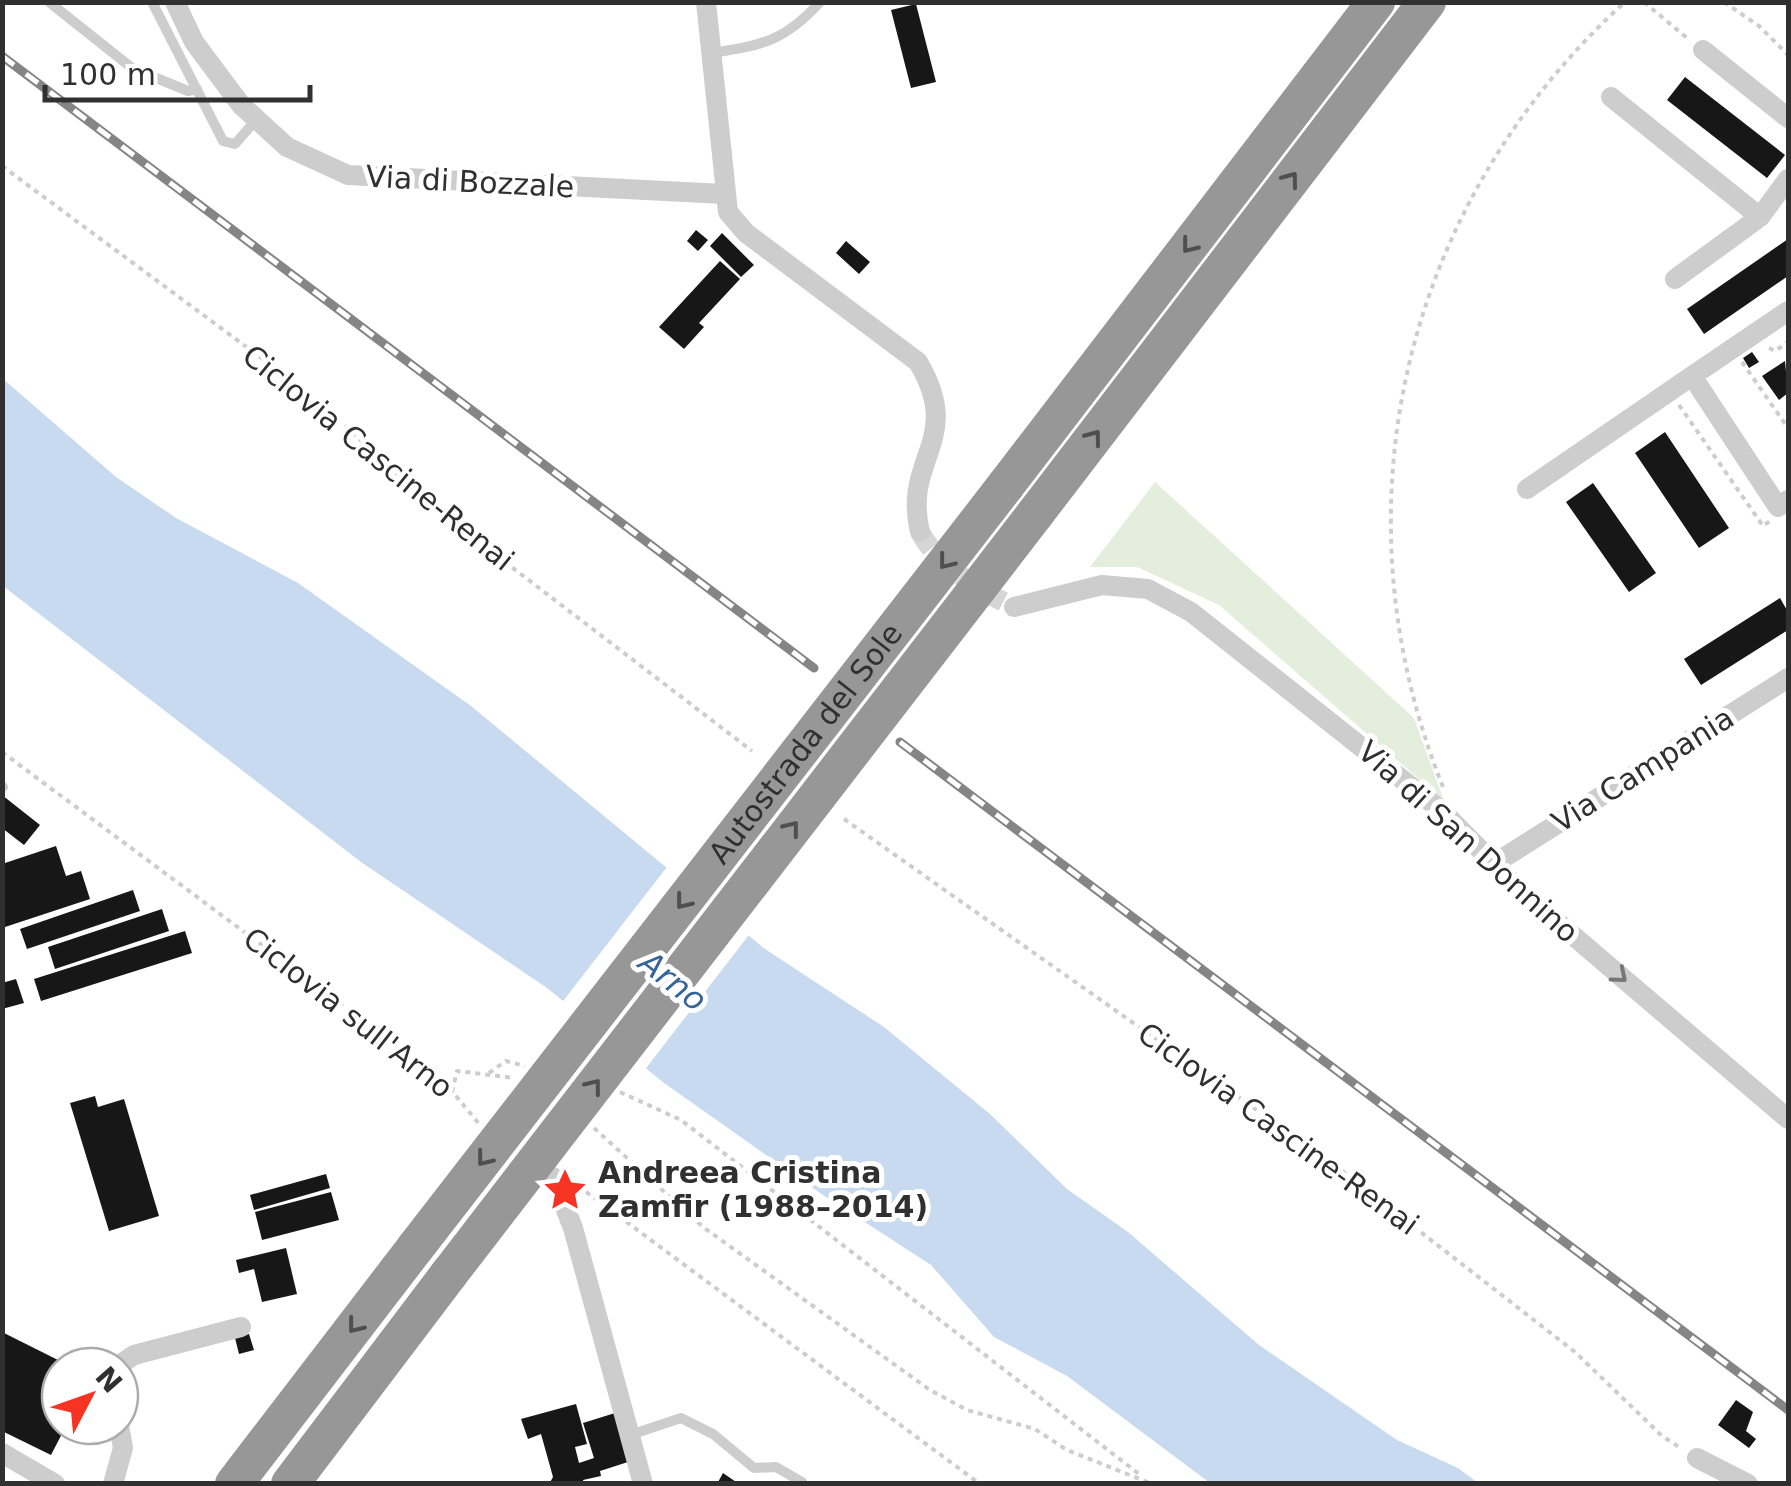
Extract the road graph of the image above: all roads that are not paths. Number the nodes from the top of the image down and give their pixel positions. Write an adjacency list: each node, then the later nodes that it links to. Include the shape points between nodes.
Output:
1 (49, 2): 10 (lane, via 132,68)
2 (152, 2): 10 (lane)
3 (175, 2): 13 (street, Via di Bozzale, via 194,42)
4 (706, 2): 9 (street)
5 (820, 2): 9 (lane, via 795,30 762,45)
6 (1376, 2): 37 (highway, Autostrada del Sole, one-way to 37, bridge)
7 (1426, 2): 38 (highway, Autostrada del Sole, one-way to 7, bridge)
8 (1703, 50): 12 (street)
9 (711, 53): 15 (street)
10 (197, 90): 13 (lane, via 229,144)
11 (1611, 97): 16 (street)
12 (1788, 118)
13 (257, 119): 15 (street, Via di Bozzale, via 287,147 348,175)
14 (1788, 178): 16 (street)
15 (724, 194): 22 (street, via 728,212 746,233 889,337 918,362 936,393 932,447 914,507)
16 (1760, 216): 17 (street)
17 (1675, 279)
18 (1788, 310): 19 (street)
19 (1692, 376): 20 (street); 21 (street, via 1778,507)
20 (1527, 488)
21 (1788, 500)
22 (920, 532)
23 (1014, 606): 25 (street, Via di San Donnino, via 1102,585 1148,590 1176,604 1442,811)
24 (1788, 678): 25 (street, Via Campania)
25 (1497, 862): 26 (street, Via di San Donnino, one-way to 26, via 1522,892)
26 (1788, 1120)
27 (553, 1177): 30 (street)
28 (241, 1326): 29 (street)
29 (140, 1353)
30 (630, 1435): 34 (lane, via 682,1418 754,1468 776,1467); 39 (street)
31 (123, 1446): 36 (street)
32 (2, 1453): 35 (street)
33 (1697, 1458): 40 (street)
34 (802, 1482)
35 (55, 1484)
36 (113, 1484)
37 (234, 1484)
38 (290, 1484)
39 (643, 1484)
40 (1748, 1484)

